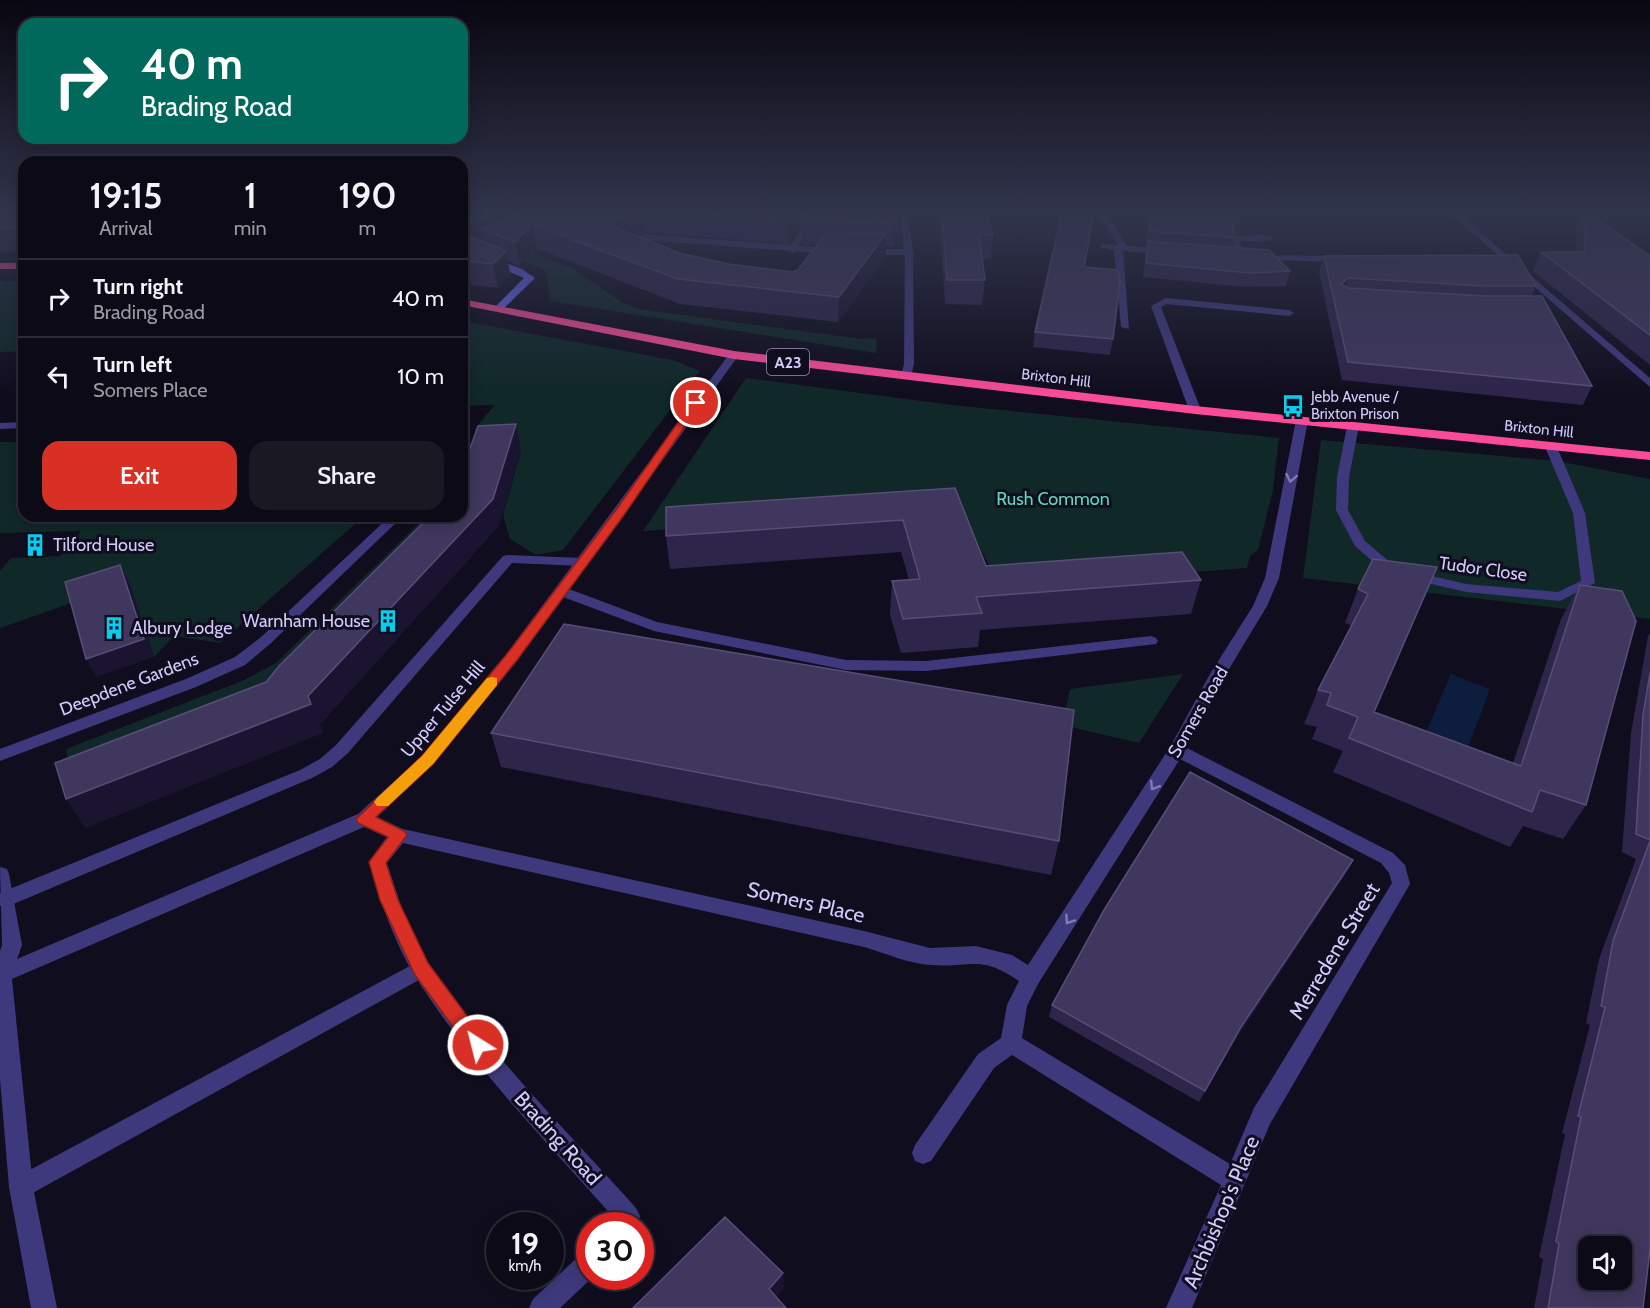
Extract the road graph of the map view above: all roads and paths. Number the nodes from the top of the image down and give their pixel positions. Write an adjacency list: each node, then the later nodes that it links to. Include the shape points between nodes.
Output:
1 (522, 273): 6 (street, via 530,278)
2 (909, 273): 12 (street)
3 (1120, 273): 10 (street)
4 (1523, 273): 8 (street)
5 (468, 303): 6 (highway, Brixton Hill / A23)
6 (499, 308): 11 (highway, Brixton Hill / A23)
7 (1542, 308): 8 (street)
8 (1564, 308): 13 (street)
9 (1290, 313): 14 (street, via 1166,301 1156,306)
10 (1126, 327)
11 (734, 355): 12 (highway, Brixton Hill / A23); 22 (street, Upper Tulse Hill)
12 (906, 376): 14 (highway, Brixton Hill / A23)
13 (1650, 384)
14 (1195, 410): 15 (highway, Brixton Hill / A23)
15 (1302, 420): 18 (highway, Brixton Hill / A23); 25 (street, Somers Road, one-way to 25, via 1272,578 1260,606)
16 (18, 425): 17 (street)
17 (0, 426)
18 (1353, 426): 19 (highway, Brixton Hill / A23); 19 (street, Tudor Close, via 1342,510 1360,543 1392,571 1466,588 1560,597 1588,583 1579,513)
19 (1551, 447): 20 (highway, Brixton Hill / A23)
20 (1650, 456)
21 (391, 522): 26 (street, Deepdene Gardens, via 240,661)
22 (582, 562): 23 (street, Upper Tulse Hill); 30 (street, via 508,558 326,763)
23 (560, 591): 24 (street, via 654,626 846,665 926,666); 27 (street, Upper Tulse Hill, via 428,760)
24 (1151, 641)
25 (1177, 750): 33 (street, Somers Road, one-way to 33); 35 (street, Merredene Street, via 1387,858 1398,870 1401,884)
26 (0, 755)
27 (364, 819): 28 (street, Somers Place); 32 (street, Upper Tulse Hill)
28 (399, 835): 31 (street, Brading Road, via 378,862 389,900); 33 (street, Somers Place, via 930,957 976,954 1005,961)
29 (0, 874): 30 (street)
30 (4, 900): 32 (street, via 12,945)
31 (422, 969): 38 (street); 39 (street, Brading Road, via 492,1064)
32 (1, 974): 38 (street)
33 (1031, 978): 34 (street, via 1017,1005)
34 (1011, 1043): 36 (street, via 986,1061); 37 (street)
35 (1262, 1116): 37 (street, Archbishop's Place)
36 (923, 1153)
37 (1233, 1179): 43 (street, Archbishop's Place)
38 (21, 1187): 41 (street)
39 (624, 1212)
40 (576, 1276): 42 (street)
41 (44, 1308)
42 (542, 1308)
43 (1179, 1308)

